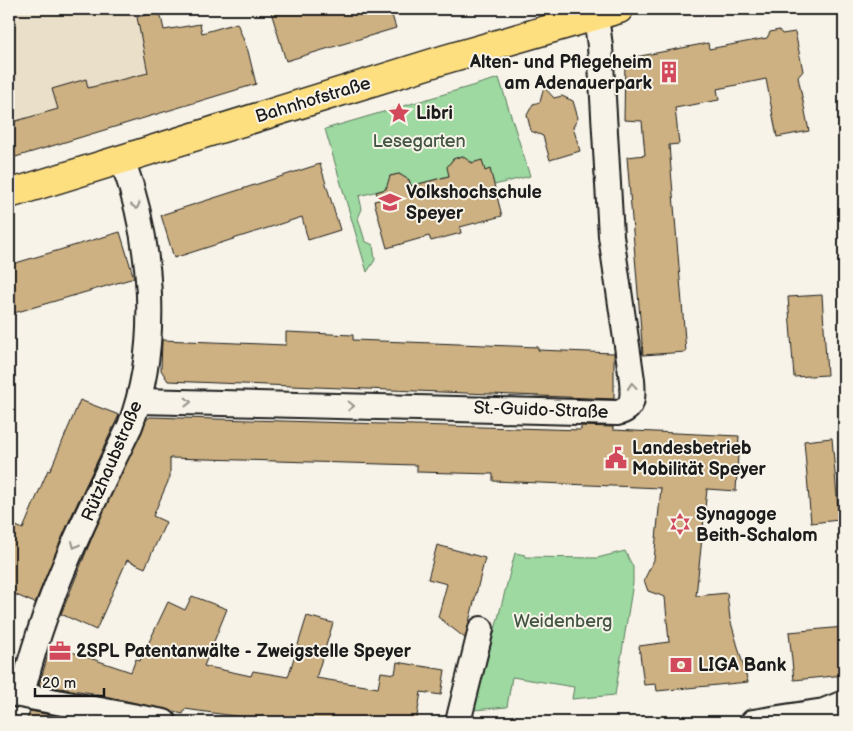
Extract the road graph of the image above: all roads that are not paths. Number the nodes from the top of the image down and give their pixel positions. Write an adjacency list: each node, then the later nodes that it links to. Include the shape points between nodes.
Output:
1 (604, 11): 2 (main road, Bahnhofstraße); 4 (street, St.-Guido-Straße, one-way to 1, via 624,411 631,406 633,397 612,236)
2 (122, 159): 3 (main road, Bahnhofstraße); 4 (street, Rützhaubstraße, one-way to 4, via 147,260 148,323)
3 (9, 194)
4 (140, 401): 6 (street, Rützhaubstraße, one-way to 6, via 50,604)
5 (482, 629): 9 (street)
6 (15, 694): 8 (street)
7 (838, 710): 10 (street)
8 (164, 722)
9 (458, 722)
10 (753, 722)

